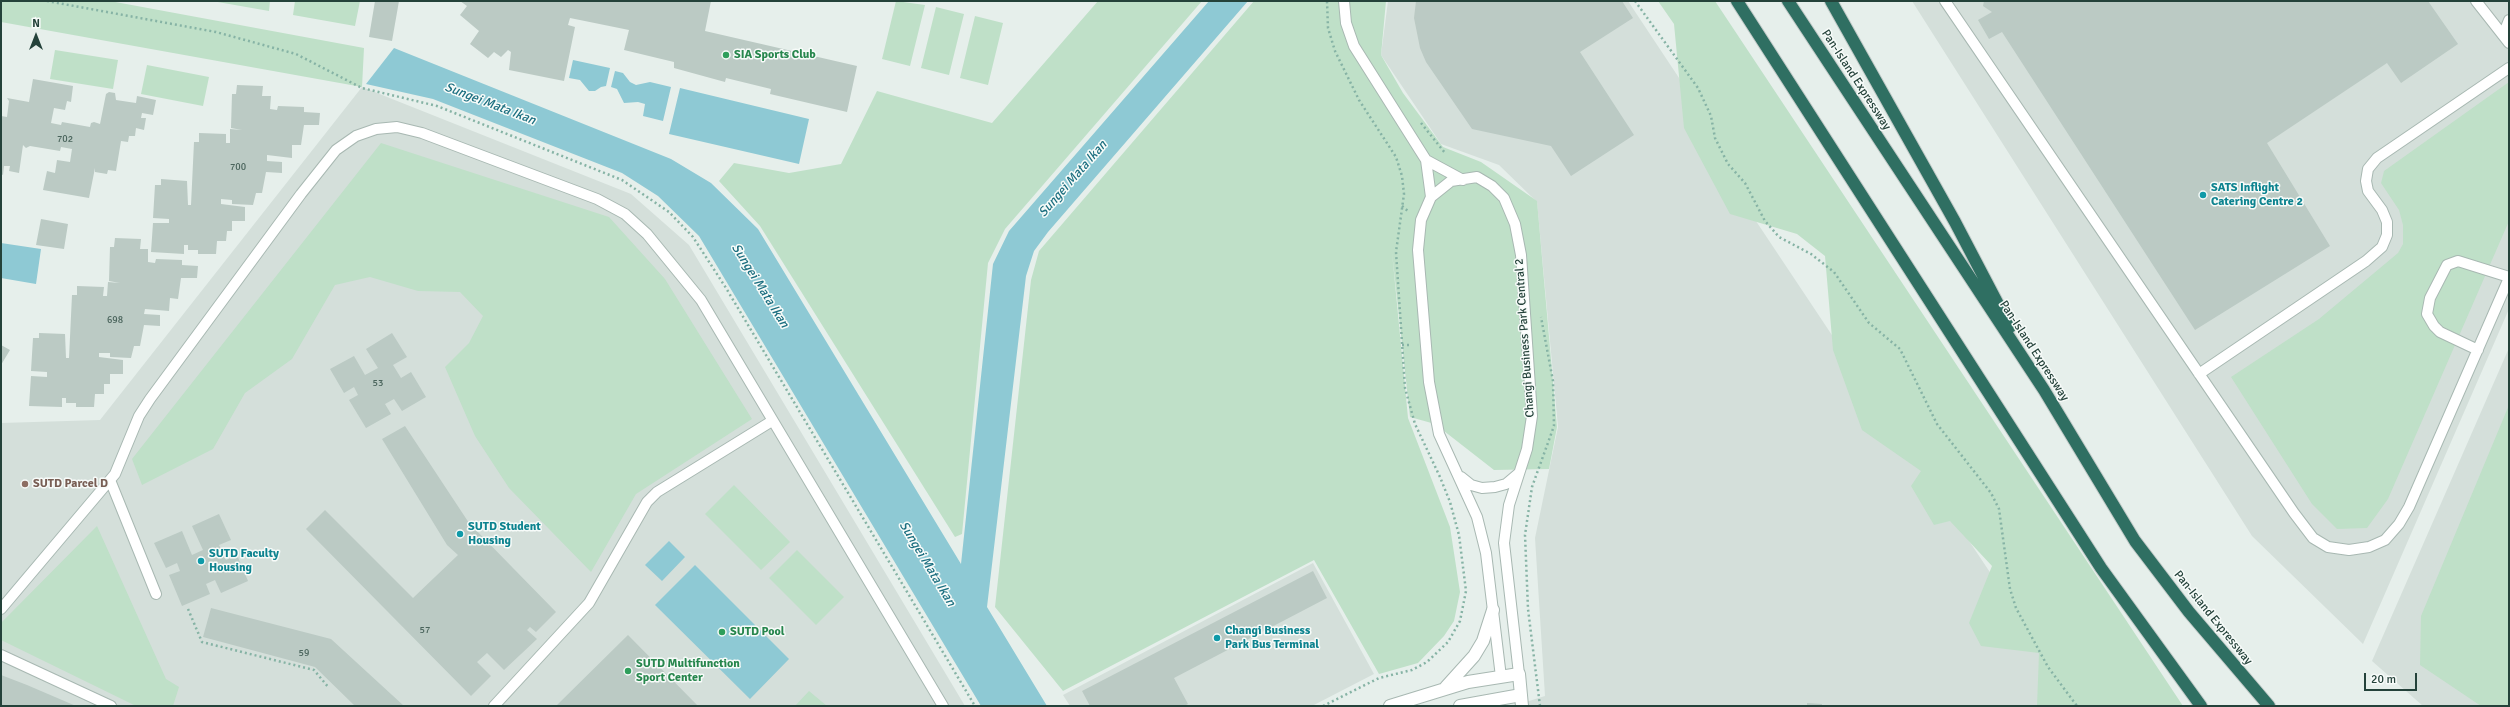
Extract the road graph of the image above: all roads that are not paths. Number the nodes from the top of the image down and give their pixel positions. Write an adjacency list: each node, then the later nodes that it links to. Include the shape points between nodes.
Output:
1 (1344, 1): 10 (lane, via 1346,23 1354,46)
2 (1737, 1): 35 (highway, via 2101,568)
3 (1788, 1): 16 (highway, Pan-Island Expressway)
4 (1831, 1): 16 (highway, via 1955,222)
5 (1944, 1): 15 (lane)
6 (2476, 1): 8 (lane)
7 (2509, 20): 8 (lane)
8 (2506, 39)
9 (2509, 68): 15 (lane, via 2377,158 2368,169 2368,191 2382,210 2387,222 2387,235 2382,247 2366,261)
10 (1426, 160): 11 (lane); 12 (lane)
11 (1463, 180): 12 (lane, Changi Business Park Central 2, via 1451,181); 18 (lane, Changi Business Park Central 2, via 1476,177 1492,186 1504,198 1515,224 1521,255 1532,416 1527,449)
12 (1431, 197): 19 (lane, Changi Business Park Central 2, via 1421,220 1418,250 1429,382 1439,434)
13 (2509, 277): 14 (lane); 14 (lane, via 2458,261 2447,265 2430,298 2427,314 2434,326 2440,332)
14 (2478, 350): 15 (lane, via 2409,507 2399,524 2385,540 2369,548 2349,550 2328,548 2313,538)
15 (2199, 374)
16 (2044, 390): 36 (highway, Pan-Island Expressway, via 2135,541 2189,612)
17 (772, 421): 20 (lane, via 701,300 647,234 625,214 597,199 444,141 397,127 376,129 356,136 336,150 150,399 139,416); 31 (lane, via 657,492 647,502 589,603); 32 (lane)
18 (1519, 473): 19 (lane, via 1506,484 1482,488 1471,485); 25 (lane, Changi Business Park Central 2, via 1509,505 1504,543)
19 (1460, 476): 23 (lane, Changi Business Park Central 2, via 1481,531)
20 (110, 480): 21 (lane); 22 (lane)
21 (156, 594)
22 (1, 609)
23 (1493, 610): 26 (lane, Changi Business Park Central 2); 27 (street, Changi Business Park Central 2, via 1483,641 1474,656)
24 (1, 655): 30 (lane)
25 (1519, 674): 26 (street); 28 (street, Changi Business Park Central 2)
26 (1500, 677): 27 (street); 29 (street, Changi Business Park Central 2)
27 (1445, 688): 33 (street)
28 (1522, 701): 29 (street)
29 (1502, 702): 34 (street)
30 (111, 706)
31 (494, 706)
32 (943, 706)
33 (1390, 706)
34 (1460, 706)
35 (2201, 706)
36 (2269, 706)

